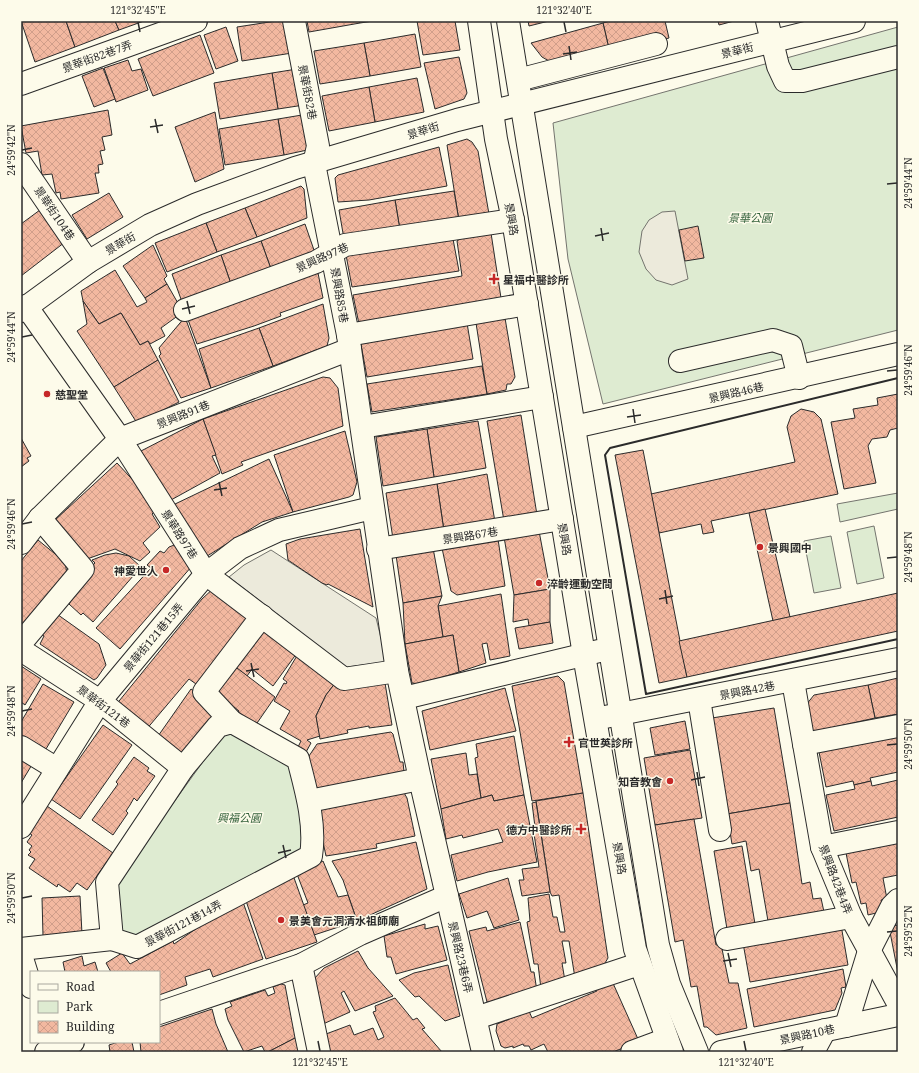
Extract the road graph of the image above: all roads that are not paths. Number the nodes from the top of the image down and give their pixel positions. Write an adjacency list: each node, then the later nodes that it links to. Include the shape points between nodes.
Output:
1 (196, 21): 10 (street, 景華街82巷7弄)
2 (294, 21): 14 (street, 景華街82巷, via 318,146)
3 (479, 21): 12 (street, 景興路)
4 (508, 21): 9 (street, 景興路)
5 (854, 21): 6 (street, 景華街)
6 (769, 26): 8 (street, via 778,66 785,81 802,81); 11 (street, 景華街)
7 (656, 44): 9 (street)
8 (898, 57)
9 (518, 80): 11 (street, 景興路)
10 (21, 84)
11 (522, 104): 12 (street, 景華街); 27 (street, 景興路)
12 (493, 111): 14 (street, 景華街); 15 (street, 景興路)
13 (21, 164): 17 (street, 景華街104巷)
14 (314, 164): 16 (street, 景興路85巷); 17 (street, 景華街, via 294,168 197,204 150,226)
15 (512, 220): 16 (street, 景興路97巷, via 345,245); 18 (street, 景興路)
16 (332, 251): 20 (street, 景興路97巷, via 316,262); 21 (street, 景興路85巷)
17 (88, 262): 19 (street, 景華街)
18 (527, 304): 21 (street, 景興路91巷); 25 (street, 景興路)
19 (24, 309): 28 (street, 景華路97巷)
20 (185, 310)
21 (349, 342): 26 (street, 景興路85巷); 28 (street, 景興路91巷)
22 (898, 354): 24 (street, 景興路46巷)
23 (680, 361): 24 (street, via 773,340 791,346)
24 (799, 378): 27 (street, 景興路46巷)
25 (542, 397): 26 (street); 31 (street, 景興路)
26 (362, 427): 29 (street, 景興路85巷)
27 (574, 427): 37 (street, 景興路)
28 (120, 439): 30 (street, 景興路91巷); 34 (street, 景華路97巷)
29 (372, 508): 33 (street, 景興路85巷); 34 (street, via 279,530 240,548)
30 (40, 518): 32 (street, 景興路91巷); 36 (street, via 83,569)
31 (562, 520): 33 (street, 景興路67巷); 39 (street, 景興路)
32 (21, 543)
33 (378, 549): 41 (street, 景興路85巷)
34 (206, 574): 35 (street, 景華路97巷); 45 (street, 景華街121巷15弄)
35 (262, 616): 41 (street, 景華路97巷, via 344,679); 48 (street, via 204,692)
36 (21, 643)
37 (609, 649): 39 (street); 46 (street, 景興路)
38 (21, 650): 45 (street, 景華街121巷)
39 (584, 654): 43 (street); 47 (street, 景興路)
40 (898, 659): 42 (street, 景興路42巷)
41 (397, 671): 43 (street, 景興路23巷6弄)
42 (793, 681): 44 (street, 景興路42巷); 50 (street, 景興路42巷4弄)
43 (404, 698): 54 (street, 景興路23巷6弄)
44 (699, 699): 46 (street, 景興路42巷); 57 (street)
45 (100, 701): 52 (street, 景華街121巷); 53 (street, 景華街121巷15弄)
46 (619, 715): 47 (street, 景興路42巷); 83 (street, 景興路, via 658,945 669,984)
47 (596, 719): 68 (street, 景興路)
48 (232, 722): 52 (street, via 218,726); 55 (street, via 298,759)
49 (898, 726): 50 (street)
50 (804, 744): 59 (street, 景興路42巷4弄)
51 (21, 747): 53 (street)
52 (183, 768): 63 (street, via 108,882)
53 (57, 769): 56 (street, 景華街121巷15弄)
54 (420, 779): 55 (street); 60 (street, 景興路23巷6弄)
55 (309, 801): 63 (street, 景華街121巷14弄, via 311,856 137,947)
56 (21, 827)
57 (720, 830)
58 (898, 832): 59 (street)
59 (822, 847): 62 (street, 景興路42巷4弄)
60 (447, 896): 69 (street, via 360,934); 74 (street, 景興路23巷6弄)
61 (898, 900): 66 (street, 景興路10巷, via 892,906)
62 (851, 916): 64 (street); 66 (street, 景興路42巷4弄)
63 (112, 939): 65 (street)
64 (727, 939)
65 (21, 948)
66 (868, 951): 71 (street, 景興路42巷4弄); 75 (street, 景興路10巷)
67 (21, 955): 70 (street)
68 (639, 964): 74 (street); 78 (street, 景興路)
69 (301, 965): 72 (street); 80 (street)
70 (30, 984)
71 (898, 1003)
72 (160, 1013)
73 (898, 1015): 75 (street, 景興路10巷)
74 (476, 1018): 81 (street, 景興路23巷6弄)
75 (846, 1026): 76 (street, 景興路10巷)
76 (825, 1030): 84 (street, 景興路10巷); 85 (street)
77 (69, 1043): 79 (street)
78 (670, 1045): 82 (street)
79 (48, 1048)
80 (319, 1052)
81 (483, 1052)
82 (632, 1052)
83 (697, 1052)
84 (721, 1052)
85 (813, 1052)

